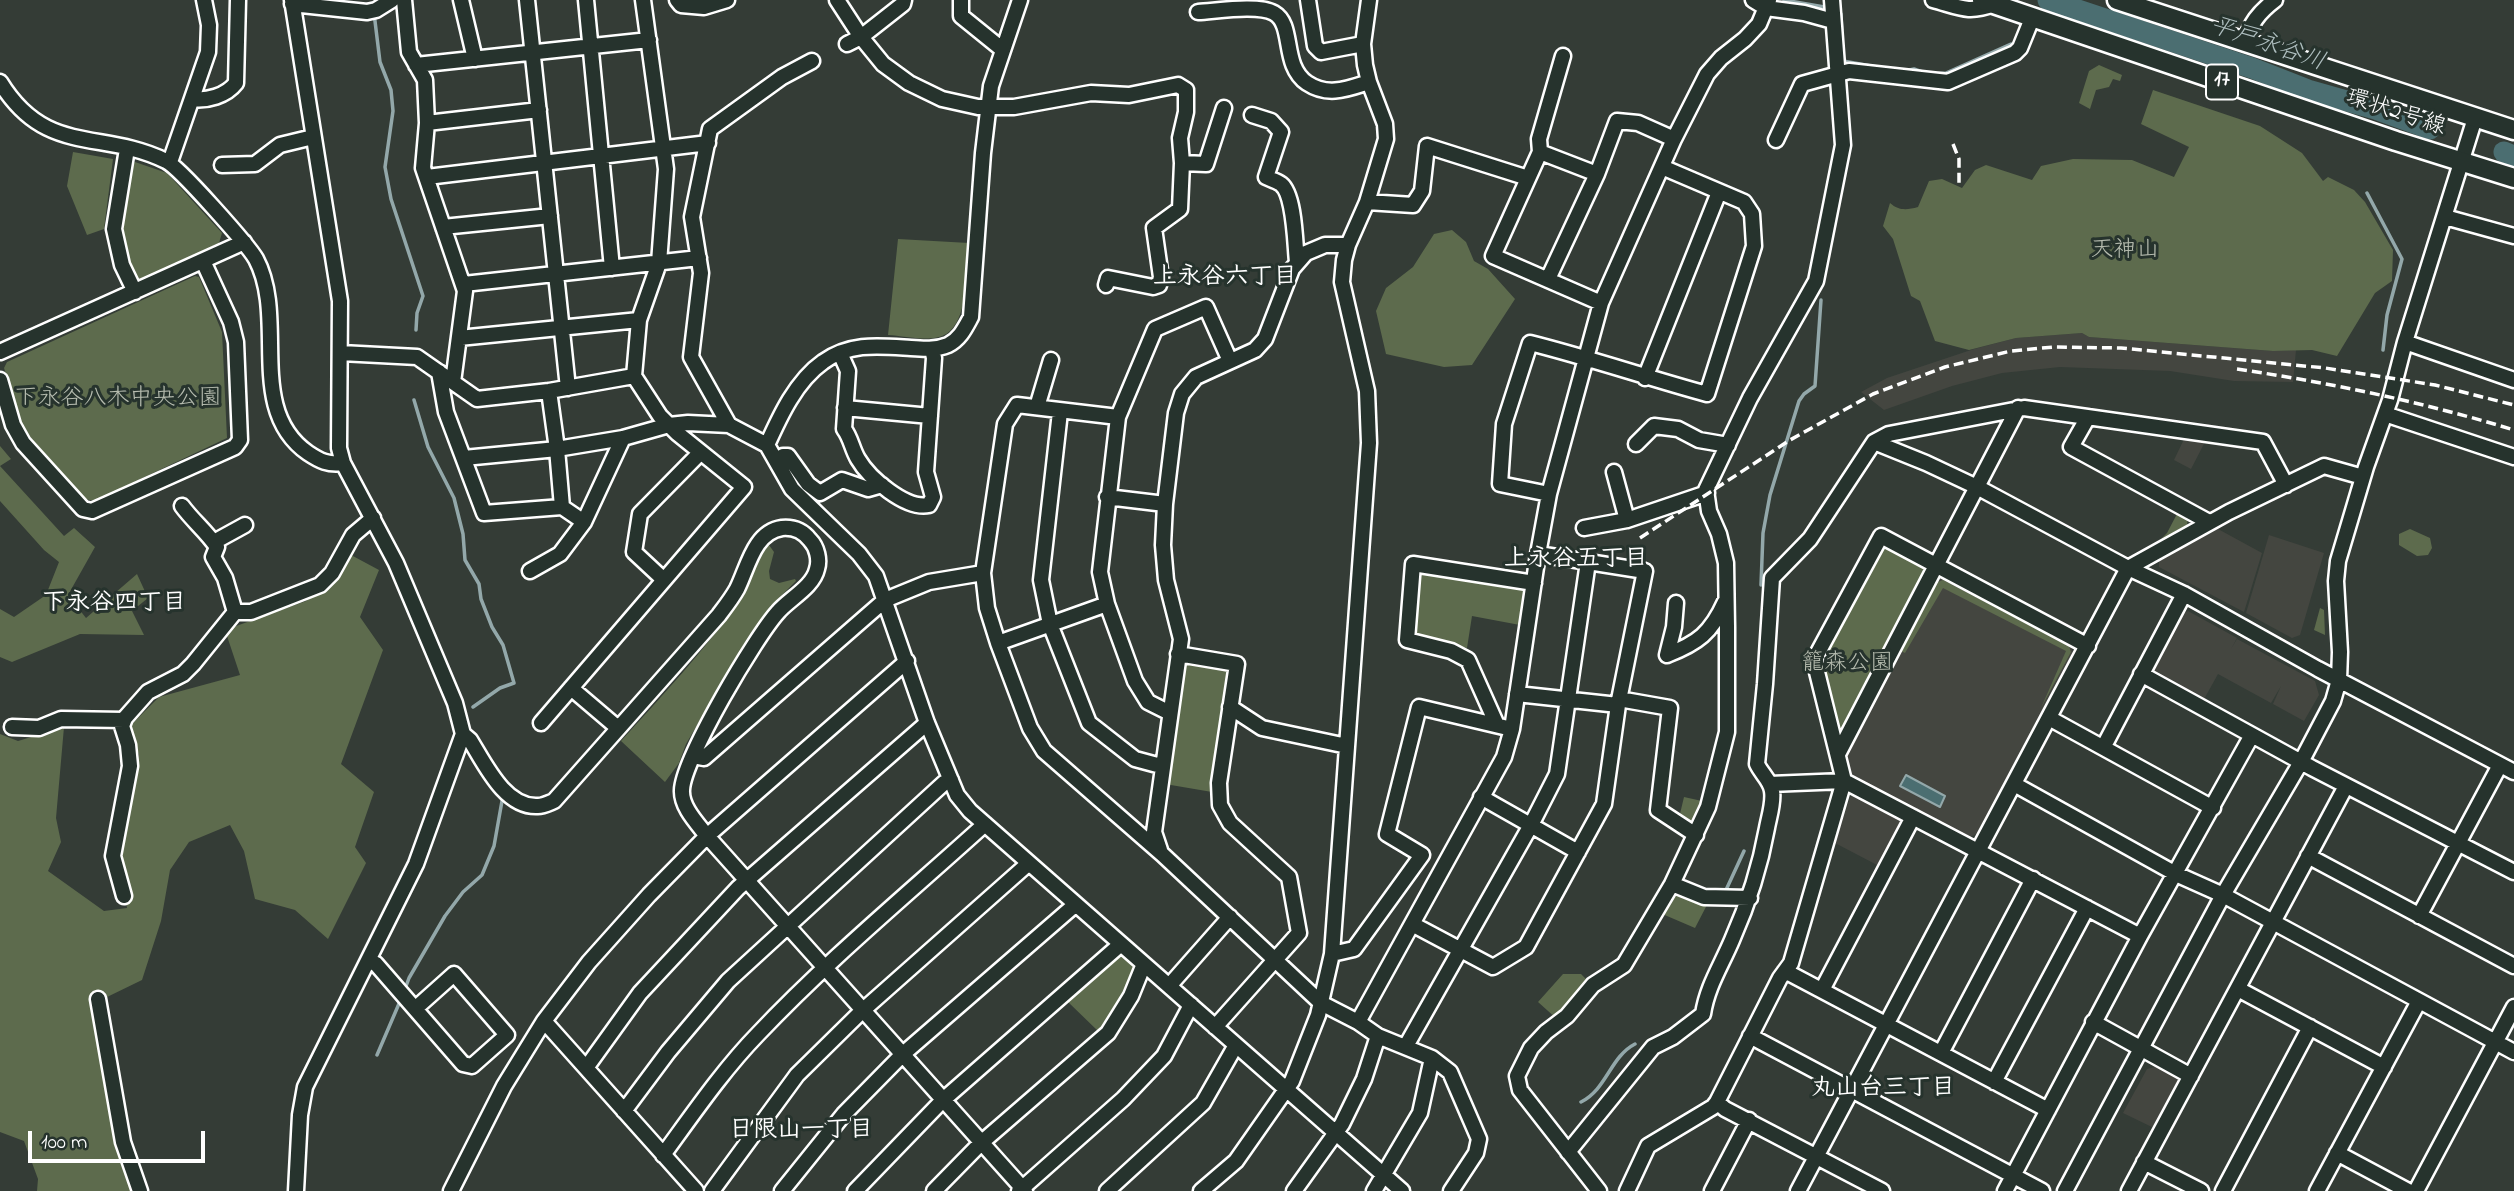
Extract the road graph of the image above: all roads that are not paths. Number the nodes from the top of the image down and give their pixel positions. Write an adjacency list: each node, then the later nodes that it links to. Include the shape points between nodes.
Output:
1 (204, 0): 41 (street, via 208,52)
2 (238, 0): 41 (street, via 236,83 204,101)
3 (392, 0): 20 (street, via 372,11)
4 (404, 0): 37 (street, via 409,52)
5 (461, 0): 35 (street)
6 (527, 0): 33 (street)
7 (586, 0): 31 (street)
8 (643, 0): 27 (street)
9 (677, 0): 10 (street, via 681,5 704,7)
10 (727, 0)
11 (837, 0): 26 (street)
12 (904, 0): 26 (street)
13 (961, 0): 32 (street, via 961,16)
14 (1020, 0): 32 (street)
15 (1308, 0): 30 (street, via 1315,46 1321,52)
16 (1369, 0): 30 (street)
17 (1933, 0): 21 (street, via 1965,10 1980,9)
18 (2117, 0): 28 (main road, 環状2号線 / 17)
19 (2274, 0): 28 (street, via 2259,12)
20 (292, 2): 49 (street)
21 (1988, 2): 25 (main road, 環状2号線 / 17)
22 (1764, 3): 23 (street, via 1804,13); 50 (street, via 1759,24 1707,74)
23 (1833, 9): 38 (street)
24 (1198, 12): 40 (street, via 1273,12 1286,32 1297,76 1316,89 1332,92)
25 (2033, 16): 38 (street, via 2015,53 1948,82 1849,71); 58 (main road, 環状2号線 / 17)
26 (861, 37): 29 (street); 42 (street, via 883,64 909,83 942,100)
27 (649, 40): 31 (street); 54 (street)
28 (2244, 43): 46 (main road, 環状2号線 / 17)
29 (847, 44)
30 (1363, 44): 40 (street)
31 (590, 46): 33 (street); 56 (street)
32 (1003, 50): 42 (street)
33 (533, 53): 35 (street); 44 (street)
34 (1563, 55): 55 (street, via 1539,139)
35 (475, 59): 37 (street)
36 (812, 61): 52 (street, via 710,129)
37 (416, 65): 47 (street, via 425,80)
38 (1838, 74): 51 (street, via 1802,84); 119 (street, via 1843,145 1816,281)
39 (0, 82): 53 (street, via 33,121 53,132)
40 (1369, 82): 68 (street, via 1386,139)
41 (192, 99): 57 (street)
42 (989, 106): 60 (street, via 1027,105 1091,93 1129,95 1178,85 1186,90); 90 (street, via 971,317 963,333 949,345)
43 (1224, 108): 60 (street, via 1206,164)
44 (539, 110): 47 (street); 59 (street)
45 (1252, 115): 77 (street, via 1272,121 1281,132 1266,177 1287,192)
46 (2475, 118): 48 (main road, 環状2号線 / 17); 58 (street)
47 (427, 123): 64 (street, via 423,168)
48 (2514, 130)
49 (313, 137): 61 (street, via 280,145 256,164); 92 (street, via 337,272)
50 (1674, 139): 62 (street); 63 (street, via 1638,123 1617,121)
51 (1776, 140)
52 (708, 143): 54 (street); 75 (street, via 692,217)
53 (127, 149): 57 (street); 84 (street, via 114,229 122,265)
54 (663, 149): 56 (street); 78 (street, via 666,169)
55 (1540, 152): 63 (street); 65 (street)
56 (602, 156): 59 (street); 79 (street)
57 (170, 162): 73 (street)
58 (2462, 162): 66 (main road, 環状2号線 / 17); 70 (street)
59 (544, 163): 64 (street); 69 (street)
60 (1182, 163): 83 (street, via 1180,209 1154,228 1159,285 1108,278)
61 (222, 165)
62 (1662, 167): 67 (street); 85 (street)
63 (1597, 174): 81 (street)
64 (427, 177): 71 (street)
65 (1528, 178): 68 (street, via 1427,146 1422,191 1413,205); 81 (street, via 1493,256)
66 (2514, 178)
67 (1719, 192): 99 (street); 99 (street, via 1744,202 1752,214 1754,246 1707,394)
68 (1367, 202): 74 (street)
69 (550, 216): 71 (street); 80 (street)
70 (2445, 217): 72 (street); 89 (street)
71 (443, 226): 82 (street)
72 (2514, 236)
73 (244, 242): 76 (street); 125 (street, via 267,289 272,390 281,419 306,451 329,465)
74 (1348, 245): 77 (street, via 1316,247); 181 (street, via 1343,293 1370,416)
75 (699, 258): 78 (street); 114 (street, via 691,358)
76 (203, 261): 84 (street); 100 (street, via 236,342 240,440 235,447 92,511 83,509 23,443)
77 (1297, 262): 96 (street, via 1265,339 1255,350)
78 (659, 263): 79 (street); 86 (street)
79 (612, 268): 80 (street)
80 (556, 274): 82 (street); 87 (street)
81 (1548, 279): 85 (street)
82 (464, 284): 88 (street)
83 (1106, 285)
84 (135, 292): 91 (street)
85 (1601, 303): 94 (street)
86 (639, 320): 87 (street); 98 (street)
87 (561, 328): 88 (street); 103 (street)
88 (460, 338): 102 (street)
89 (2405, 342): 101 (street); 109 (street)
90 (932, 349): 93 (street, via 870,345); 110 (street)
91 (0, 352)
92 (341, 353): 97 (street, via 417,357); 125 (street, via 338,429)
93 (840, 353): 106 (street, via 848,371); 118 (street, via 811,372 781,412)
94 (1585, 357): 99 (street); 132 (street); 132 (street, via 1530,343 1504,424 1500,484)
95 (1051, 360): 105 (street)
96 (1230, 361): 111 (street, via 1206,307 1155,329); 134 (street, via 1196,377 1182,394)
97 (439, 372): 102 (street); 123 (street, via 446,412)
98 (634, 376): 103 (street); 113 (street)
99 (1646, 377)
100 (0, 380)
101 (2514, 380)
102 (453, 382): 104 (street, via 477,399)
103 (568, 388): 104 (street)
104 (549, 391): 120 (street)
105 (1037, 407): 108 (street); 149 (street, via 1017,405 1004,424)
106 (845, 408): 110 (street); 128 (street, via 844,429 859,460)
107 (2018, 408): 112 (street); 116 (street, via 1889,434); 130 (street)
108 (1060, 412): 111 (street); 158 (street, via 1041,580)
109 (2385, 414): 122 (street); 127 (street)
110 (930, 416): 128 (street, via 926,472 933,497 929,505 893,496)
111 (1118, 417): 133 (street)
112 (2088, 417): 129 (street, via 2263,442); 140 (street, via 2071,447)
113 (669, 425): 114 (street); 115 (street); 121 (street)
114 (729, 425): 118 (street)
115 (623, 438): 120 (street); 139 (street)
116 (1874, 442): 130 (street); 191 (street, via 1810,539 1772,578 1756,764)
117 (1636, 444): 119 (street, via 1654,426)
118 (766, 445): 124 (street)
119 (1728, 445): 131 (street)
120 (557, 449): 123 (street); 136 (street)
121 (699, 453): 150 (street, via 640,514 634,552); 150 (street, via 744,487)
122 (2514, 457)
123 (464, 458): 136 (street, via 484,513)
124 (776, 460): 128 (street, via 788,456 820,493 842,480 868,489); 154 (street, via 792,489 859,554 876,576)
125 (343, 463): 137 (street)
126 (1614, 472): 138 (street)
127 (2363, 477): 129 (street, via 2324,466); 164 (street, via 2338,561)
128 (883, 485)
129 (2286, 485): 140 (street)
130 (1977, 487): 146 (street); 147 (street)
131 (1707, 493): 138 (street); 153 (street, via 1726,563)
132 (1549, 494): 144 (street)
133 (1107, 497): 134 (street); 156 (street, via 1100,572)
134 (1165, 504): 161 (street, via 1166,580 1181,639)
135 (182, 506): 143 (street)
136 (562, 507): 139 (street)
137 (373, 518): 157 (street, via 353,534 332,573 320,585 251,612); 179 (street, via 455,703)
138 (1627, 520): 142 (street)
139 (584, 522): 148 (street, via 560,554)
140 (2209, 522): 147 (street)
141 (245, 525): 143 (street)
142 (1584, 527)
143 (214, 542): 157 (street, via 214,557)
144 (1538, 554): 145 (street); 151 (street)
145 (1588, 562): 167 (street); 168 (street, via 1645,571)
146 (1936, 566): 160 (street); 183 (street); 183 (street, via 1881,536 1814,660)
147 (2128, 568): 152 (street); 160 (street)
148 (530, 571)
149 (983, 573): 154 (street, via 929,582); 159 (street)
150 (664, 580): 165 (street)
151 (1534, 583): 166 (street); 175 (street, via 1413,564 1407,640 1451,650 1468,660)
152 (2185, 594): 163 (street); 164 (street)
153 (1727, 599): 155 (street, via 1717,620 1692,646 1667,655); 199 (street, via 1727,732)
154 (885, 600): 162 (street); 184 (street, via 704,758)
155 (1676, 603)
156 (1107, 604): 158 (street); 170 (street, via 1135,681 1148,702)
157 (235, 612): 172 (street, via 183,674 148,692)
158 (1050, 624): 159 (street); 187 (street, via 1089,723 1135,759)
159 (998, 643): 204 (street, via 1030,728 1044,751)
160 (2088, 646): 171 (street)
161 (1178, 654): 169 (street, via 1237,664); 170 (street)
162 (907, 661): 174 (street); 200 (street)
163 (2141, 674): 180 (street); 182 (street)
164 (2339, 680): 185 (street); 186 (street)
165 (571, 688): 173 (street); 177 (street)
166 (1517, 694): 167 (street); 178 (street)
167 (1569, 701): 168 (street); 198 (street, via 1557,774)
168 (1618, 702): 199 (street, via 1670,708 1658,810); 203 (street, via 1604,804)
169 (1230, 707): 181 (street, via 1262,728); 229 (street, via 1220,804 1230,823 1289,877 1299,933)
170 (1170, 713): 187 (street)
171 (2049, 718): 182 (street); 192 (street)
172 (124, 720): 176 (street, via 61,719 39,728); 215 (street, via 130,766 113,856)
173 (541, 723)
174 (927, 723): 189 (street); 211 (street)
175 (1497, 724): 178 (street); 205 (street, via 1419,707 1387,834)
176 (12, 727)
177 (618, 728): 179 (street, via 554,802 538,806 513,800); 184 (street, via 719,615 763,537 788,528 803,532 814,543 817,571 762,633)
178 (1512, 729): 194 (street, via 1504,757)
179 (463, 734): 228 (street, via 416,864)
180 (2252, 735): 185 (street); 195 (street)
181 (1347, 746): 227 (street)
182 (2104, 746): 195 (street)
183 (1838, 754): 190 (street)
184 (693, 756): 200 (street, via 682,790 685,805)
185 (2301, 762): 193 (street); 214 (street)
186 (2500, 765): 188 (street); 201 (street)
187 (1161, 766): 204 (street, via 1154,832)
188 (2514, 772)
189 (951, 780): 197 (street, via 957,795); 222 (street)
190 (1844, 781): 191 (street); 196 (street); 233 (street)
191 (1770, 783): 216 (street, via 1769,818)
192 (2014, 784): 202 (street); 210 (street)
193 (2346, 786): 201 (street); 206 (street)
194 (1481, 797): 198 (street); 208 (street)
195 (2213, 808): 210 (street)
196 (1913, 817): 202 (street); 236 (street)
197 (985, 824): 207 (street); 232 (street)
198 (1531, 825): 203 (street); 226 (street)
199 (1696, 835): 213 (street)
200 (707, 836): 211 (street); 244 (street, via 589,962)
201 (2457, 844): 209 (street); 219 (street)
202 (1979, 850): 212 (street); 247 (street)
203 (1577, 852): 226 (street, via 1526,947 1493,967)
204 (1162, 853): 220 (street)
205 (1422, 855): 208 (street); 227 (street, via 1354,949)
206 (2308, 856): 219 (street); 221 (street)
207 (1029, 863): 217 (street); 243 (street)
208 (1443, 867): 223 (street)
209 (2514, 873)
210 (2176, 874): 214 (street); 224 (street)
211 (747, 879): 222 (street); 261 (street, via 640,993)
212 (2034, 879): 218 (street); 257 (street)
213 (1672, 884): 216 (street, via 1704,897); 273 (street, via 1624,965 1593,985 1567,1016 1546,1032 1531,1048 1517,1076 1520,1090)
214 (2223, 895): 221 (street); 255 (street)
215 (124, 897)
216 (1749, 898): 273 (street, via 1706,995 1703,1014 1653,1047)
217 (1076, 905): 225 (street); 258 (street)
218 (2087, 908): 224 (street); 263 (street)
219 (2419, 916): 231 (street)
220 (1230, 917): 229 (street); 234 (street)
221 (2273, 922): 235 (street); 238 (street)
222 (787, 924): 232 (street); 269 (street, via 728,981)
223 (1412, 924): 226 (street); 245 (street)
224 (2140, 936): 246 (street)
225 (1121, 944): 230 (street); 266 (street)
226 (1461, 949): 254 (street)
227 (1332, 954): 239 (street)
228 (369, 961): 240 (street); 283 (street, via 305,1087)
229 (1276, 961): 239 (street); 248 (street)
230 (1144, 964): 234 (street); 272 (street, via 1108,1033)
231 (2514, 966)
232 (826, 967): 243 (street); 275 (street, via 756,1035)
233 (1785, 971): 236 (street); 251 (street)
234 (1169, 986): 241 (street)
235 (2238, 989): 249 (street); 262 (street)
236 (1822, 990): 247 (street)
237 (98, 999): 282 (street, via 123,1142)
238 (2419, 1001): 252 (street); 260 (street)
239 (1321, 1003): 245 (street); 264 (street)
240 (412, 1004): 240 (street, via 463,1064 472,1066 507,1035 454,974)
241 (1191, 1006): 248 (street); 281 (street, via 1164,1056)
242 (2514, 1007): 252 (street)
243 (862, 1011): 258 (street); 286 (street, via 796,1075)
244 (544, 1021): 261 (street); 284 (street, via 504,1086)
245 (1358, 1022): 250 (street)
246 (2093, 1022): 255 (street); 268 (street)
247 (1887, 1024): 257 (street); 265 (street)
248 (1215, 1027): 253 (street)
249 (2310, 1027): 260 (street); 305 (street)
250 (1378, 1036): 254 (street); 271 (street, via 1364,1079)
251 (1750, 1036): 265 (street); 267 (street)
252 (2496, 1042): 256 (street); 308 (street)
253 (1236, 1045): 264 (street); 290 (street, via 1203,1103)
254 (1406, 1046): 259 (street)
255 (2142, 1050): 262 (street); 302 (street)
256 (2514, 1052)
257 (1941, 1053): 263 (street)
258 (903, 1054): 266 (street); 287 (street, via 844,1114)
259 (1432, 1058): 278 (street, via 1420,1113); 295 (street, via 1450,1072 1479,1139 1476,1153)
260 (2384, 1067): 274 (street)
261 (586, 1068): 269 (street)
262 (2191, 1076): 277 (street)
263 (1994, 1082): 268 (street)
264 (1287, 1090): 271 (street); 291 (street, via 1236,1161)
265 (1852, 1090): 276 (street); 279 (street)
266 (943, 1100): 272 (street); 288 (street)
267 (1717, 1102): 270 (street); 297 (street, via 1648,1146)
268 (2048, 1110): 279 (street)
269 (624, 1111): 275 (street)
270 (1749, 1120): 276 (street); 298 (street)
271 (1336, 1134): 278 (street); 292 (street)
272 (981, 1143): 281 (street); 289 (street)
273 (1568, 1152): 296 (street)
274 (2337, 1153): 306 (street); 307 (street)
275 (663, 1155): 285 (street)
276 (1816, 1156): 280 (street); 299 (street)
277 (2144, 1162): 303 (street); 304 (street)
278 (1385, 1176): 293 (street); 294 (street)
279 (2013, 1176): 300 (street); 301 (street)
280 (1873, 1189)
281 (1022, 1190)
282 (140, 1191)
283 (296, 1191)
284 (452, 1191)
285 (696, 1191)
286 (712, 1191)
287 (782, 1191)
288 (855, 1191)
289 (934, 1191)
290 (1107, 1191)
291 (1201, 1191)
292 (1294, 1191)
293 (1374, 1191)
294 (1402, 1191)
295 (1451, 1191)
296 (1599, 1191)
297 (1627, 1191)
298 (1712, 1191)
299 (1798, 1191)
300 (2005, 1191)
301 (2042, 1191)
302 (2065, 1191)
303 (2129, 1191)
304 (2200, 1191)
305 (2223, 1191)
306 (2317, 1191)
307 (2408, 1191)
308 (2416, 1191)

